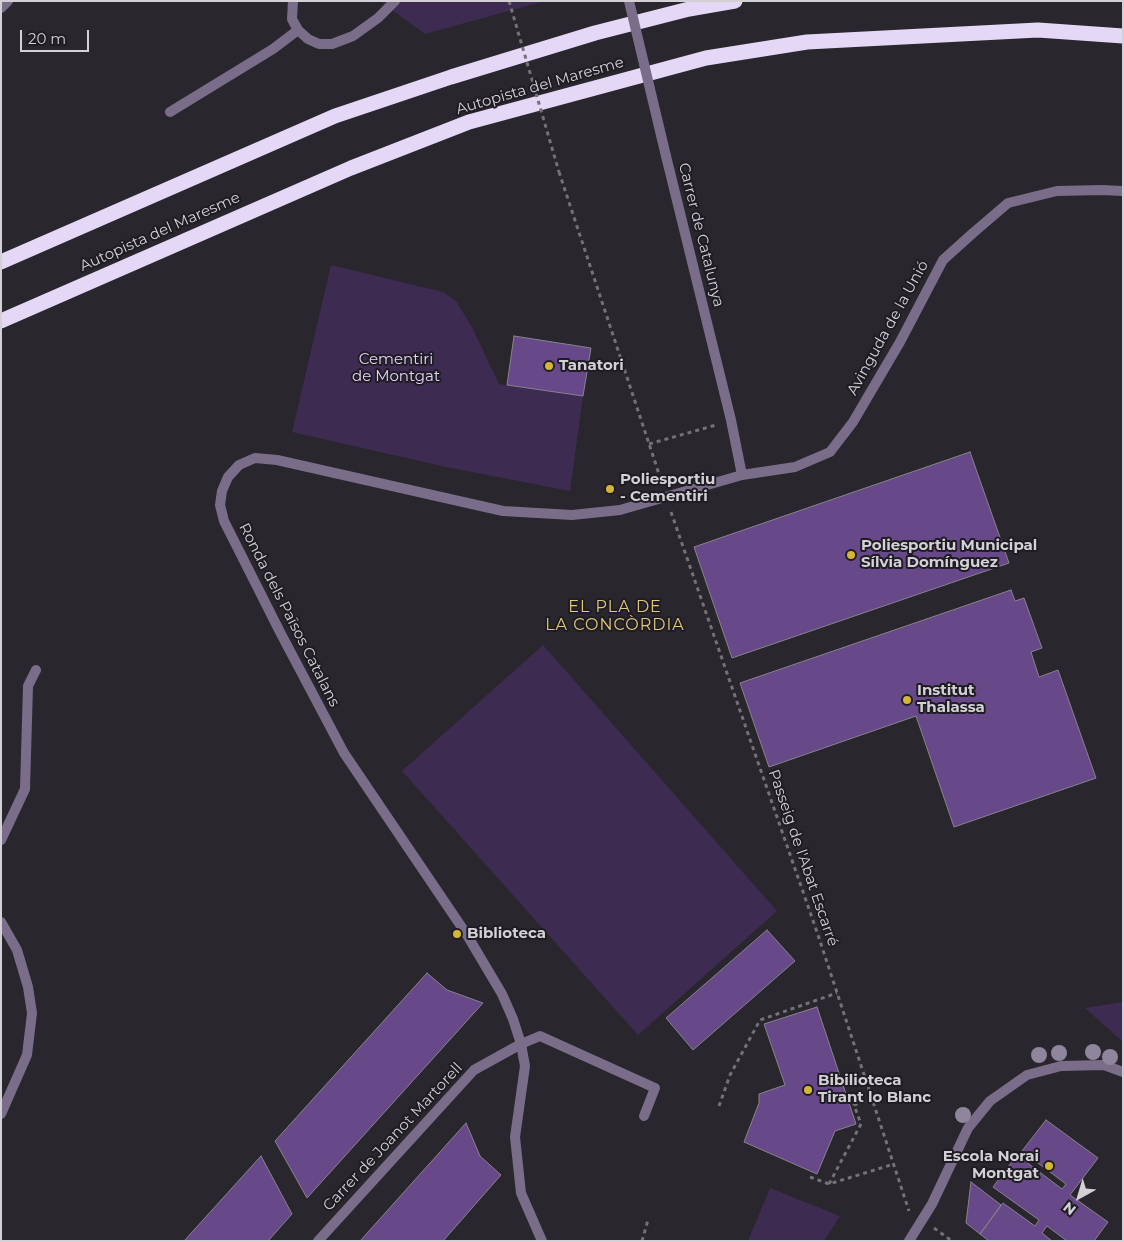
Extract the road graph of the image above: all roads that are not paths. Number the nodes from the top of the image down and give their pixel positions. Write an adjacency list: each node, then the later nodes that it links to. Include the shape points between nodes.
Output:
1 (8, 1): 6 (street)
2 (293, 1): 7 (street, via 292,19)
3 (395, 1): 7 (street, via 353,36 332,44 319,44)
4 (629, 1): 13 (street, Carrer de Catalunya, bridge)
5 (736, 1): 11 (highway, via 596,33 335,116)
6 (1, 8)
7 (298, 30): 9 (street)
8 (1123, 36): 12 (highway, Autopista del Maresme, via 1038,30 807,42 706,58 469,122 351,168)
9 (170, 112)
10 (1123, 191): 13 (street, Avinguda de la Unió, via 1058,191 1008,203 943,260 853,422 830,452 795,467)
11 (1, 262)
12 (1, 321)
13 (742, 475): 17 (street, Ronda dels Països Catalans, via 620,510 572,515 503,511 277,460 255,458 240,465 228,477 222,491 220,505 224,521 344,753 468,934 502,994)
14 (36, 670): 15 (street, via 28,686 25,789)
15 (1, 840)
16 (1, 922): 19 (street, via 16,950 28,987 32,1013 26,1055)
17 (521, 1044): 20 (street, Carrer de Joanot Martorell, via 540,1036 610,1073 655,1088); 21 (street, Carrer de Joanot Martorell, via 474,1070); 22 (street, Ronda dels Països Catalans, via 525,1066 515,1137 521,1193)
18 (1123, 1072): 23 (street, via 1104,1065 1061,1066 1027,1075 990,1101 968,1128 932,1204)
19 (1, 1114)
20 (644, 1116)
21 (318, 1241)
22 (542, 1241)
23 (909, 1241)

